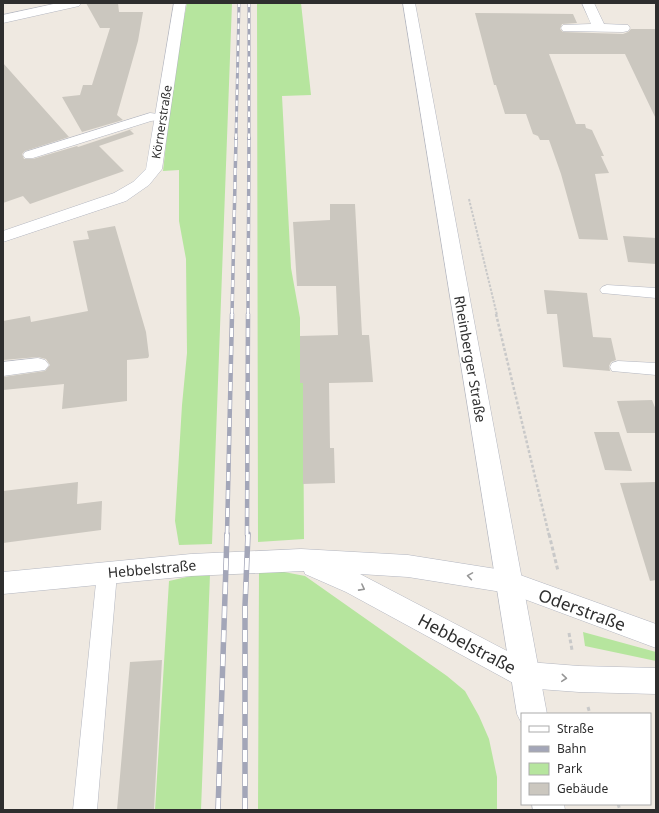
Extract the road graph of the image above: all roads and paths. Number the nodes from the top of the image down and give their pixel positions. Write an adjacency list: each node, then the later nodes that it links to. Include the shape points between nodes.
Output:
1 (75, 3): 5 (street)
2 (180, 3): 9 (street, Körnerstraße)
3 (409, 3): 21 (street, Rheinberger Straße)
4 (588, 3): 7 (street)
5 (3, 19)
6 (568, 28): 7 (street)
7 (598, 28): 8 (street)
8 (623, 28)
9 (162, 117): 10 (lane, via 150,117); 12 (street, Körnerstraße, via 154,169 138,188 120,197)
10 (29, 155)
11 (468, 192): 23 (path, via 560,579)
12 (3, 237)
13 (607, 290): 14 (lane)
14 (656, 293)
15 (38, 365): 17 (street)
16 (618, 367): 18 (lane)
17 (3, 369)
18 (656, 370)
19 (301, 560): 20 (street, Hebbelstraße, via 191,565); 21 (street, Hebbelstraße, one-way to 19, via 408,566); 25 (street, Hebbelstraße, one-way to 25, via 354,584)
20 (107, 573): 22 (street, Hebbelstraße); 30 (lane)
21 (509, 582): 23 (street, Oderstraße); 25 (street, Rheinberger Straße)
22 (3, 583)
23 (562, 603): 24 (street, Oderstraße); 26 (path)
24 (656, 636)
25 (525, 675): 26 (street, one-way to 26); 28 (street, Rheinberger Straße)
26 (579, 679): 27 (street); 29 (path)
27 (656, 681)
28 (532, 713)
29 (590, 713)
30 (85, 810)

